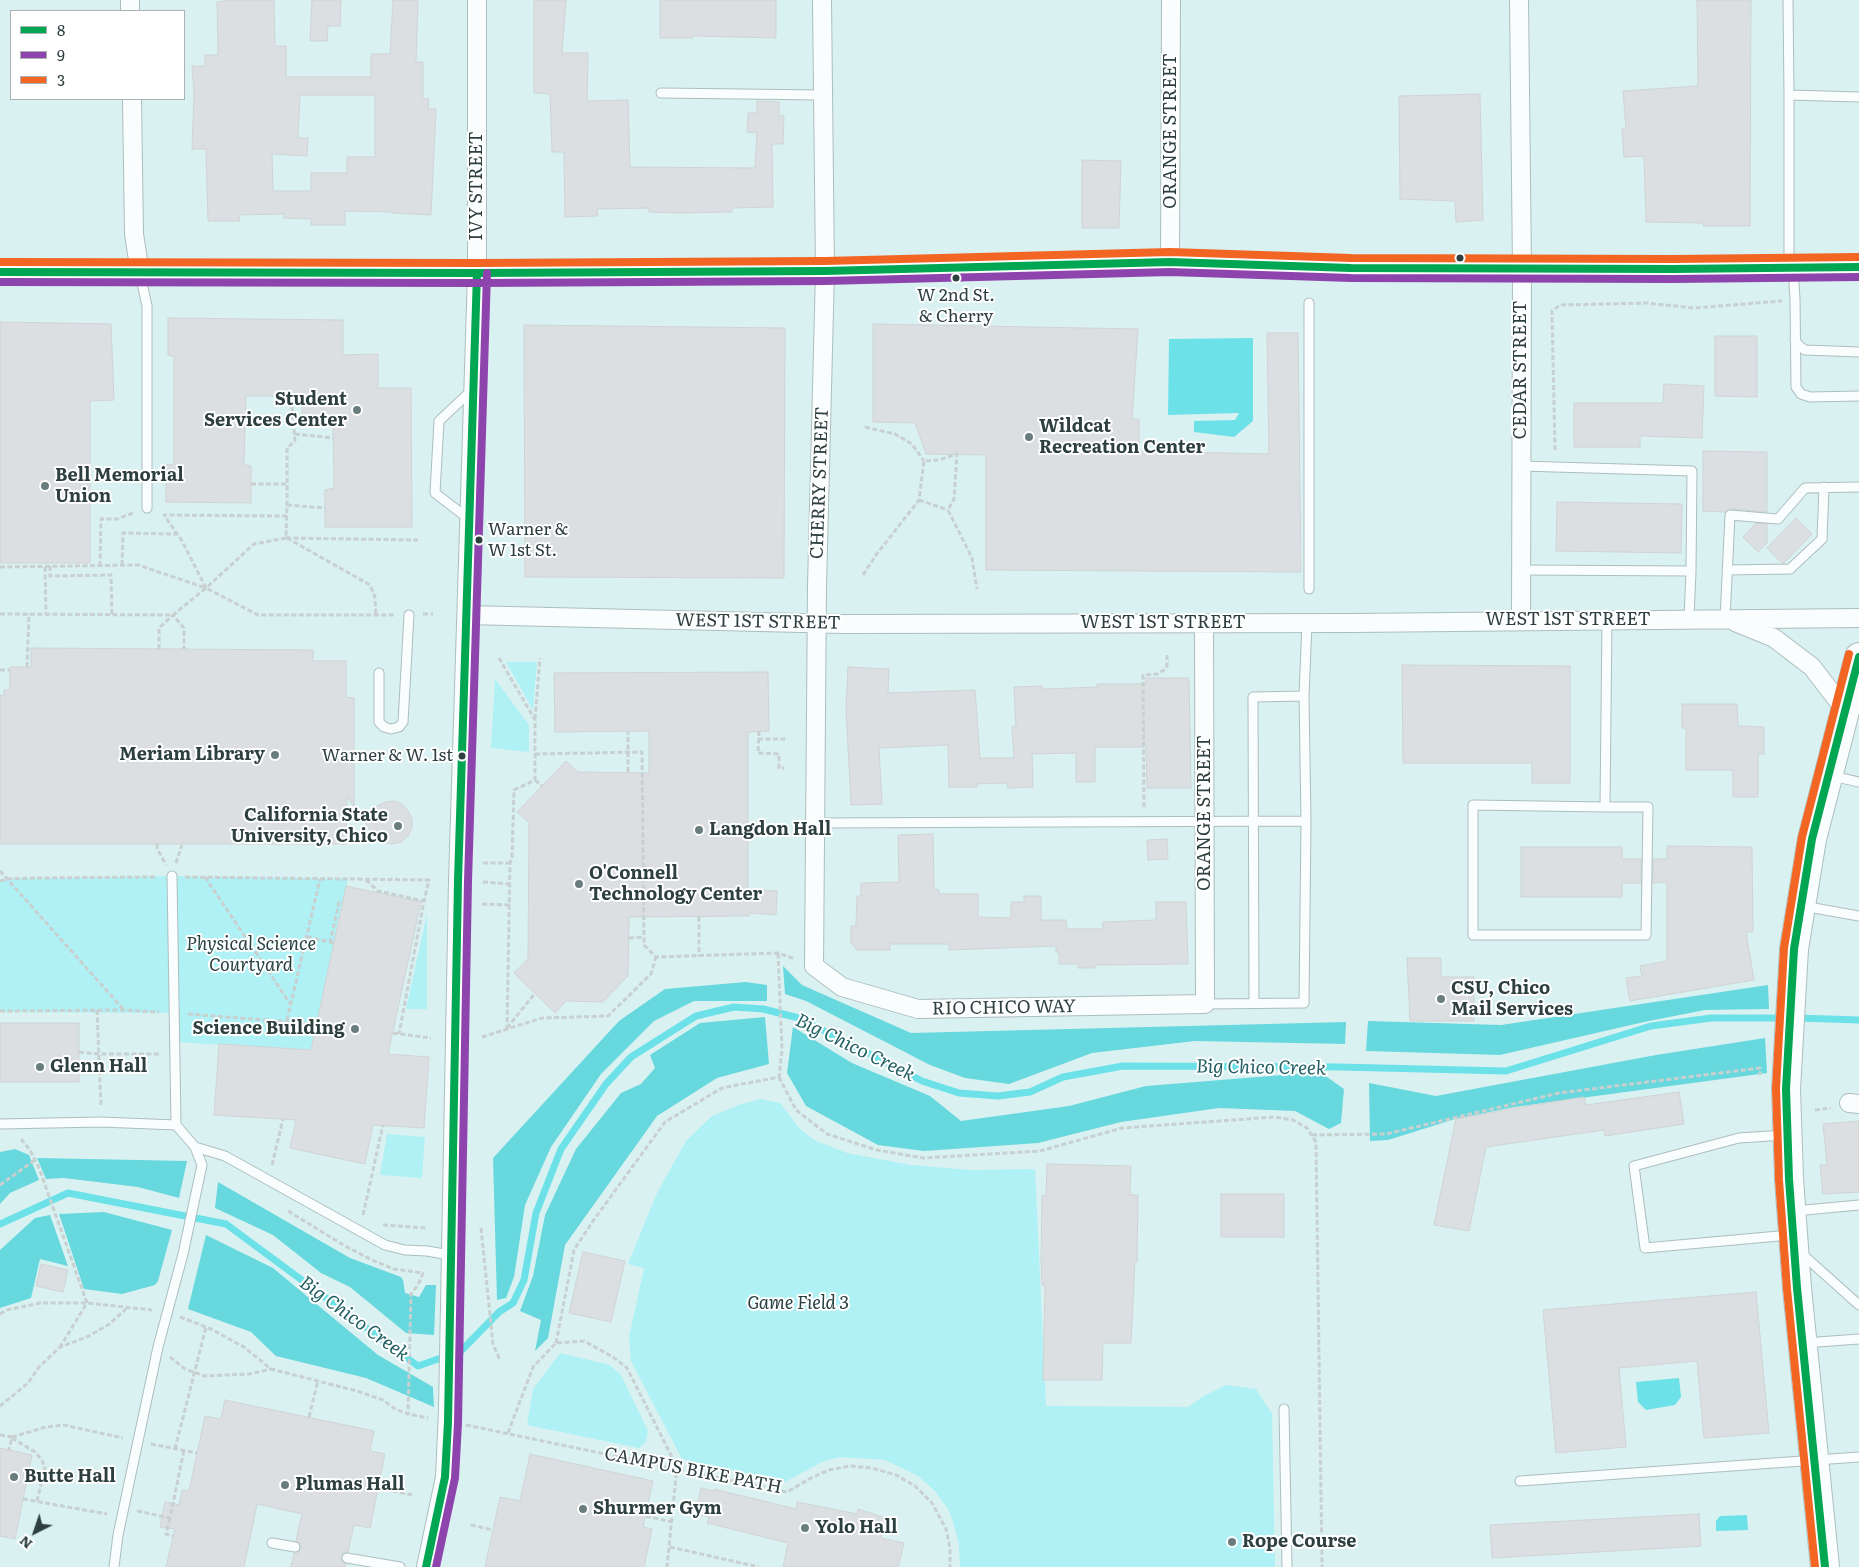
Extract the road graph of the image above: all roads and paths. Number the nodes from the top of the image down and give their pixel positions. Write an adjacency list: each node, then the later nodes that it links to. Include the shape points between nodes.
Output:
1 (477, 0): 18 (street, IVY STREET)
2 (822, 0): 7 (street, CHERRY STREET)
3 (1171, 0): 11 (street, ORANGE STREET)
4 (1520, 0): 14 (street, CEDAR STREET)
5 (1788, 0): 8 (lane)
6 (660, 93): 7 (lane)
7 (823, 95): 15 (street, CHERRY STREET)
8 (1789, 95): 9 (lane); 12 (lane)
9 (1859, 97)
10 (132, 100): 17 (street, via 134,234)
11 (1170, 262): 14 (street, via 1351,268); 15 (street)
12 (1791, 267): 13 (street); 14 (street); 19 (lane)
13 (1859, 267)
14 (1522, 268): 31 (street, CEDAR STREET)
15 (825, 271): 18 (street); 75 (street, CHERRY STREET)
16 (0, 272): 17 (street)
17 (140, 273): 18 (street); 38 (lane, via 148,306)
18 (478, 273): 23 (street, IVY STREET)
19 (1795, 299): 21 (lane); 29 (path, via 1694,308 1647,303 1560,305 1552,311)
20 (1309, 303): 58 (lane)
21 (1795, 339): 22 (lane, via 1805,350); 25 (lane, via 1796,387 1801,394 1810,397)
22 (1859, 352)
23 (474, 388): 43 (street, IVY STREET); 43 (lane, via 439,421 435,493)
24 (291, 396): 27 (path)
25 (1859, 396)
26 (865, 427): 30 (path, via 895,434 912,444)
27 (295, 434): 28 (path); 33 (path, via 295,441 287,448)
28 (333, 438)
29 (1556, 450)
30 (924, 462): 36 (path); 40 (path, via 957,454 954,499)
31 (1521, 466): 52 (street, CEDAR STREET); 54 (lane, via 1692,472)
32 (251, 484): 33 (path)
33 (287, 484): 37 (path)
34 (1824, 487): 35 (lane); 53 (lane, via 1822,539 1790,569); 53 (lane, via 1805,488 1778,519 1730,515)
35 (1859, 487)
36 (919, 500): 40 (path); 55 (path)
37 (287, 505): 39 (path); 41 (path)
38 (147, 508)
39 (325, 508)
40 (948, 510): 57 (path, via 972,558)
41 (287, 516): 44 (path, via 164,514); 45 (path)
42 (116, 519): 50 (path, via 101,519)
43 (470, 520): 66 (street, IVY STREET)
44 (177, 534): 47 (path, via 123,533); 56 (path)
45 (286, 538): 46 (path); 56 (path, via 254,544); 67 (path, via 370,585 375,597)
46 (418, 540)
47 (122, 565): 50 (path); 56 (path, via 138,566)
48 (45, 566): 49 (path); 51 (path); 61 (path)
49 (50, 566): 50 (path); 63 (path, via 50,576 111,575)
50 (100, 566)
51 (0, 567)
52 (1521, 570): 54 (lane); 71 (street, CEDAR STREET)
53 (1727, 570): 70 (lane)
54 (1691, 571): 69 (lane)
55 (863, 575)
56 (206, 588): 64 (path); 67 (path, via 258,615)
57 (976, 589)
58 (1309, 589)
59 (0, 614): 60 (path)
60 (29, 614): 61 (path); 82 (path)
61 (46, 614): 63 (path)
62 (433, 614): 65 (path)
63 (112, 615): 64 (path)
64 (173, 615): 76 (path, via 159,628); 77 (path, via 184,628)
65 (409, 615): 67 (path); 85 (lane, via 403,722 399,727 391,729 379,722)
66 (466, 615): 75 (street, WEST 1ST STREET); 170 (street, IVY STREET)
67 (376, 616)
68 (1859, 618): 70 (street, WEST 1ST STREET)
69 (1689, 619): 70 (street, WEST 1ST STREET); 72 (street, WEST 1ST STREET)
70 (1725, 619): 87 (street, via 1774,638 1812,667)
71 (1520, 620): 72 (street, WEST 1ST STREET); 74 (street, WEST 1ST STREET)
72 (1607, 620): 101 (lane)
73 (1204, 623): 74 (street, WEST 1ST STREET); 75 (street, WEST 1ST STREET); 103 (street, ORANGE STREET)
74 (1306, 623): 86 (lane)
75 (817, 624): 105 (street, CHERRY STREET)
76 (159, 649)
77 (184, 649)
78 (1167, 653): 106 (path, via 1164,670 1143,675)
79 (1859, 657): 87 (main road)
80 (499, 658): 88 (path)
81 (540, 658): 88 (path)
82 (27, 667)
83 (0, 670): 84 (path)
84 (10, 670)
85 (379, 673)
86 (1304, 696): 102 (lane); 104 (lane, via 1254,696)
87 (1846, 710): 97 (main road)
88 (535, 720): 94 (path)
89 (759, 731): 91 (path)
90 (628, 732): 93 (path)
91 (758, 739): 92 (path); 95 (path, via 758,754 780,754 779,768)
92 (785, 739)
93 (628, 752): 94 (path); 96 (path); 127 (path, via 642,752)
94 (535, 754): 98 (path)
95 (784, 768)
96 (628, 772)
97 (1829, 775): 99 (lane); 123 (main road, via 1812,839)
98 (534, 780): 100 (path); 109 (path, via 514,790)
99 (1859, 782)
100 (542, 786)
101 (1605, 807): 101 (lane, via 1473,805 1472,935 1646,935 1648,807)
102 (1306, 821): 104 (lane); 134 (lane, via 1304,1003)
103 (1205, 822): 104 (lane); 106 (lane); 135 (street, ORANGE STREET)
104 (1253, 822): 134 (lane)
105 (816, 823): 106 (lane); 132 (street, CHERRY STREET)
106 (1144, 823)
107 (157, 844): 111 (path)
108 (482, 863): 109 (path)
109 (510, 863): 118 (path)
110 (0, 870): 113 (path)
111 (172, 876): 112 (path); 113 (path); 140 (lane)
112 (205, 877): 114 (path); 136 (path)
113 (8, 879): 116 (path); 138 (path)
114 (320, 879): 115 (path); 126 (path)
115 (365, 879): 119 (path, via 378,892); 119 (path, via 430,880)
116 (0, 882)
117 (483, 882): 118 (path)
118 (510, 884): 122 (path)
119 (424, 901): 145 (path)
120 (343, 902): 126 (path, via 339,902 332,943)
121 (482, 904): 122 (path)
122 (510, 905): 143 (path)
123 (1801, 906): 124 (lane); 161 (main road, via 1794,949 1786,1089)
124 (1859, 916)
125 (699, 917): 130 (path)
126 (307, 937): 136 (path)
127 (644, 937): 128 (path); 131 (path, via 644,945)
128 (629, 938)
129 (778, 953): 130 (path); 132 (path); 151 (path)
130 (699, 956): 131 (path)
131 (656, 957): 143 (path, via 651,974 608,1016 542,1018)
132 (814, 966): 135 (street, RIO CHICO WAY, via 842,987 918,1010)
133 (535, 993): 143 (path)
134 (1254, 1003): 135 (lane)
135 (1204, 1004)
136 (291, 1005): 141 (path)
137 (97, 1010): 138 (path); 139 (path); 149 (path)
138 (124, 1010): 140 (path)
139 (0, 1011)
140 (174, 1013): 141 (path); 150 (lane)
141 (287, 1020): 142 (path)
142 (317, 1024)
143 (507, 1029): 146 (path)
144 (393, 1034): 145 (path)
145 (399, 1034): 147 (path)
146 (482, 1036)
147 (431, 1038)
148 (79, 1052): 149 (path)
149 (99, 1054): 150 (path); 156 (path)
150 (174, 1054): 158 (lane)
151 (780, 1077): 160 (path, via 796,1110 827,1134 877,1150 923,1158 1040,1151 1122,1128 1274,1117 1293,1120); 179 (path, via 722,1088 665,1122 574,1250)
152 (1760, 1083): 160 (path, via 1760,1068 1559,1093 1386,1134)
153 (1826, 1109): 154 (path)
154 (1815, 1110)
155 (283, 1119): 164 (path)
156 (101, 1122): 157 (lane); 158 (lane)
157 (2, 1124): 163 (path, via 19,1136)
158 (176, 1125): 162 (lane)
159 (383, 1125): 167 (path)
160 (1312, 1135): 225 (path, via 1316,1142)
161 (1788, 1135): 169 (main road); 169 (lane, via 1739,1138 1634,1166 1645,1248)
162 (195, 1147): 170 (lane, via 225,1156 385,1245); 175 (lane, via 202,1165)
163 (35, 1160): 165 (path); 172 (path)
164 (271, 1168)
165 (0, 1185)
166 (1859, 1205): 169 (lane)
167 (362, 1216)
168 (481, 1228): 183 (path, via 494,1344)
169 (1793, 1231): 173 (lane); 180 (main road)
170 (450, 1256): 220 (street, IVY STREET, via 445,1477)
171 (423, 1273): 186 (path, via 411,1294 408,1414 383,1400)
172 (87, 1303): 174 (path); 176 (path, via 40,1304); 181 (path)
173 (1859, 1305)
174 (127, 1308): 175 (path); 181 (path, via 108,1325)
175 (167, 1312): 177 (path); 182 (lane)
176 (0, 1314)
177 (206, 1327): 184 (path, via 244,1347); 185 (path)
178 (1859, 1339): 180 (lane)
179 (556, 1342): 191 (path, via 533,1368); 201 (path, via 584,1341 627,1368)
180 (1803, 1343): 200 (main road)
181 (60, 1347): 187 (path, via 39,1367 28,1384)
182 (158, 1347): 185 (path, via 185,1369); 194 (lane)
183 (500, 1360)
184 (271, 1369): 185 (path, via 231,1376 205,1376); 186 (path)
185 (194, 1372): 195 (path)
186 (318, 1380): 189 (path)
187 (0, 1406)
188 (1284, 1409): 224 (lane)
189 (309, 1418)
190 (491, 1430): 191 (path, CAMPUS BIKE PATH)
191 (508, 1434): 201 (path, CAMPUS BIKE PATH)
192 (0, 1435): 193 (path)
193 (12, 1437): 194 (path, via 64,1425); 196 (path); 206 (path, via 35,1452 45,1467)
194 (138, 1441): 195 (path); 207 (lane)
195 (175, 1449): 197 (path)
196 (10, 1450)
197 (184, 1450): 198 (path); 209 (path)
198 (197, 1453)
199 (1859, 1457): 200 (lane)
200 (1814, 1460): 202 (lane); 226 (main road)
201 (677, 1468): 210 (path); 223 (path, CAMPUS BIKE PATH, via 787,1492 829,1470 850,1466 896,1475 915,1486 932,1503 946,1529)
202 (1520, 1481)
203 (378, 1488): 204 (path)
204 (412, 1495)
205 (23, 1499): 206 (path)
206 (37, 1501): 207 (path)
207 (123, 1512): 209 (path); 218 (lane)
208 (646, 1516): 210 (path)
209 (170, 1518): 213 (path, via 166,1534)
210 (672, 1522): 216 (path)
211 (471, 1526): 212 (path)
212 (493, 1530)
213 (173, 1536)
214 (272, 1543): 215 (lane)
215 (295, 1547)
216 (670, 1547): 221 (path); 222 (path)
217 (347, 1558): 219 (lane)
218 (114, 1567)
219 (400, 1567)
220 (426, 1567)
221 (667, 1567)
222 (759, 1567)
223 (950, 1567)
224 (1287, 1567)
225 (1322, 1567)
226 (1825, 1567)

